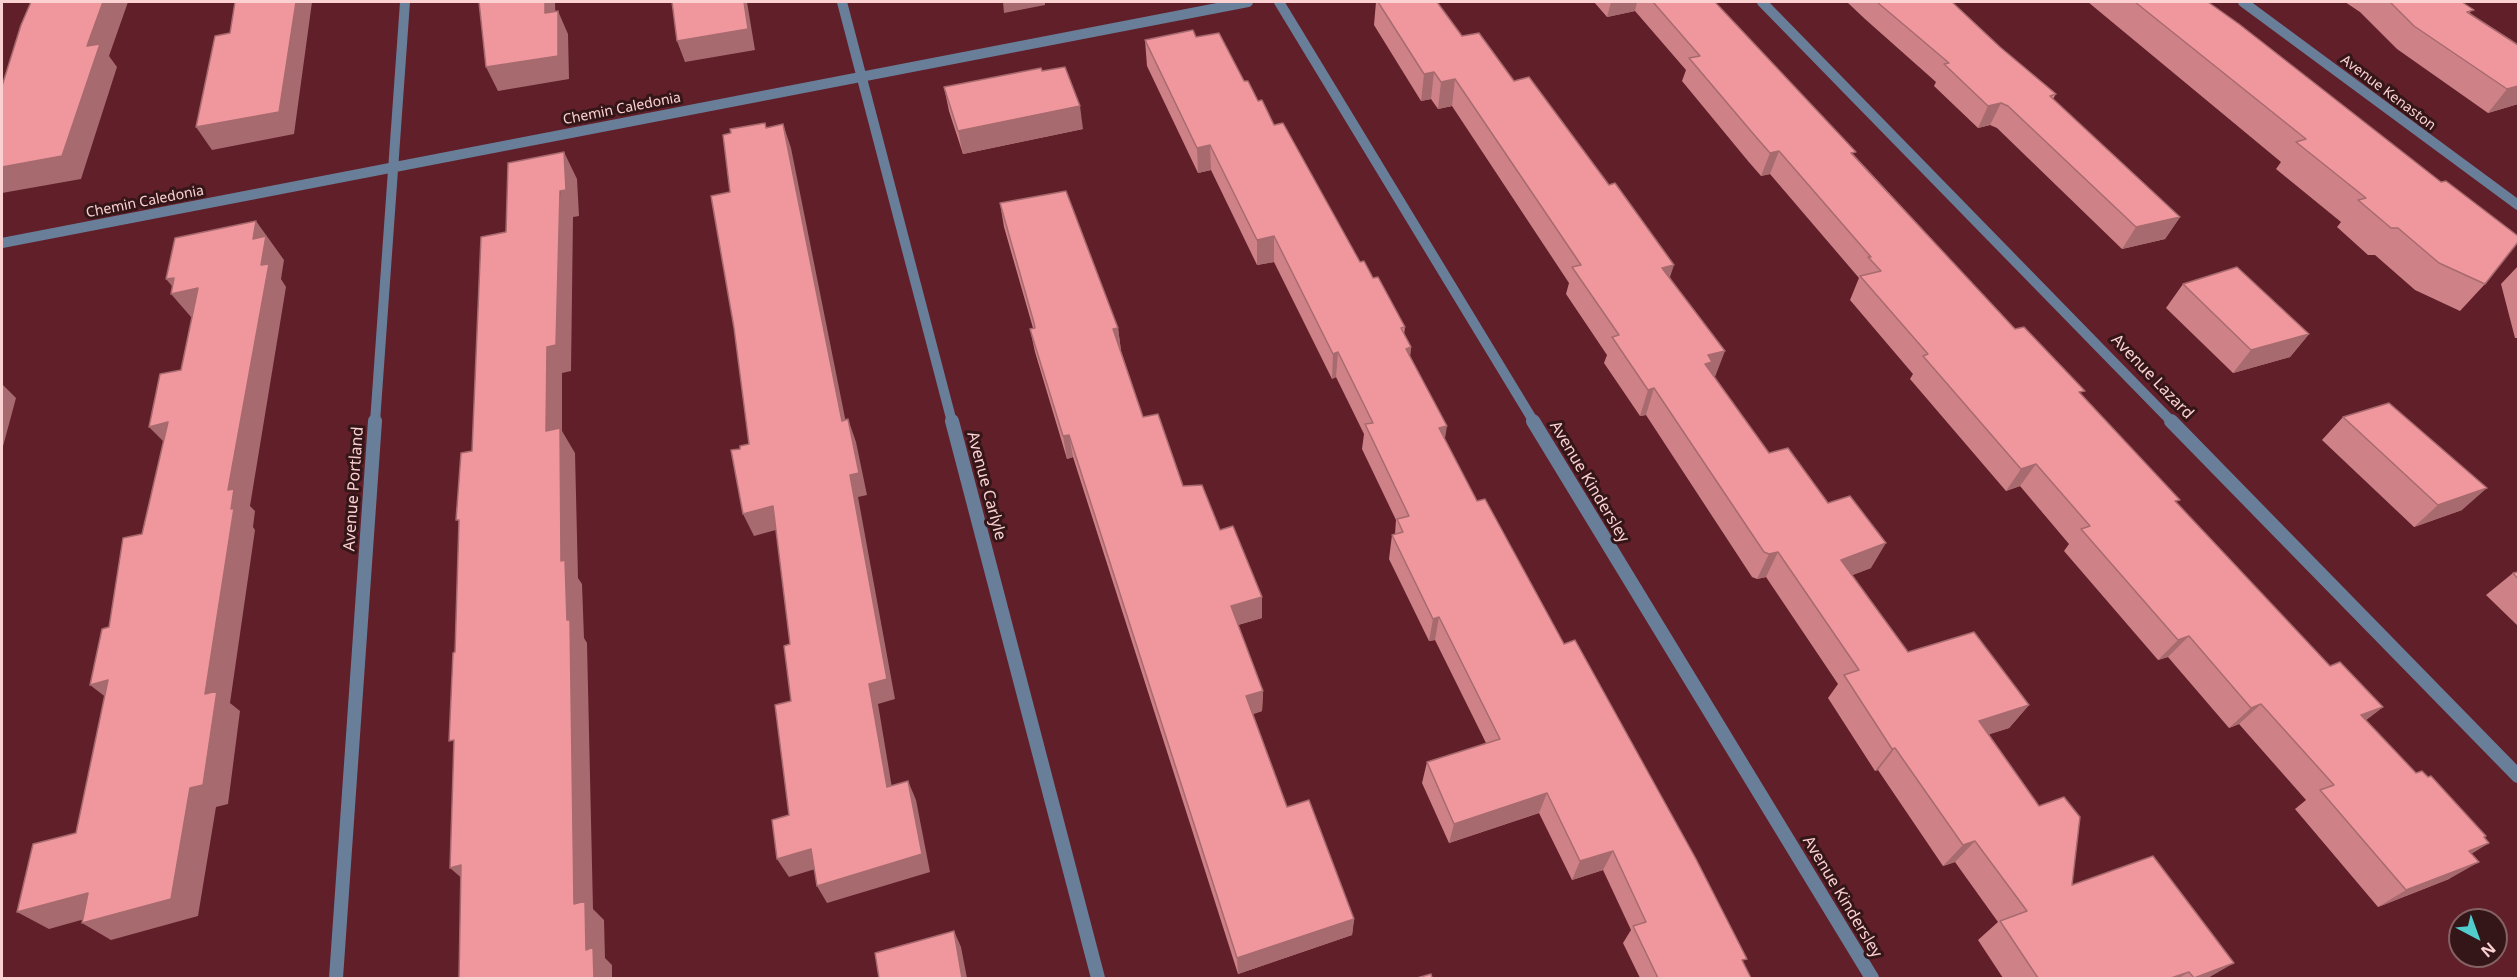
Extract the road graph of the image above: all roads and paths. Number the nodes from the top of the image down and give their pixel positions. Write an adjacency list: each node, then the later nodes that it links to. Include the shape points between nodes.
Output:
1 (405, 2): 8 (street, Avenue Portland)
2 (842, 2): 7 (street, Avenue Carlyle)
3 (1248, 2): 7 (street, Chemin Caledonia)
4 (1279, 2): 14 (street, Avenue Kindersley)
5 (1762, 2): 11 (street, Avenue Lazard)
6 (2243, 2): 9 (street, Avenue Kenaston)
7 (861, 77): 8 (street, Chemin Caledonia); 13 (street, Avenue Carlyle)
8 (393, 167): 10 (street, Chemin Caledonia); 12 (street, Avenue Portland)
9 (2518, 205)
10 (2, 243)
11 (2518, 776)
12 (336, 978)
13 (1098, 978)
14 (1872, 978)

